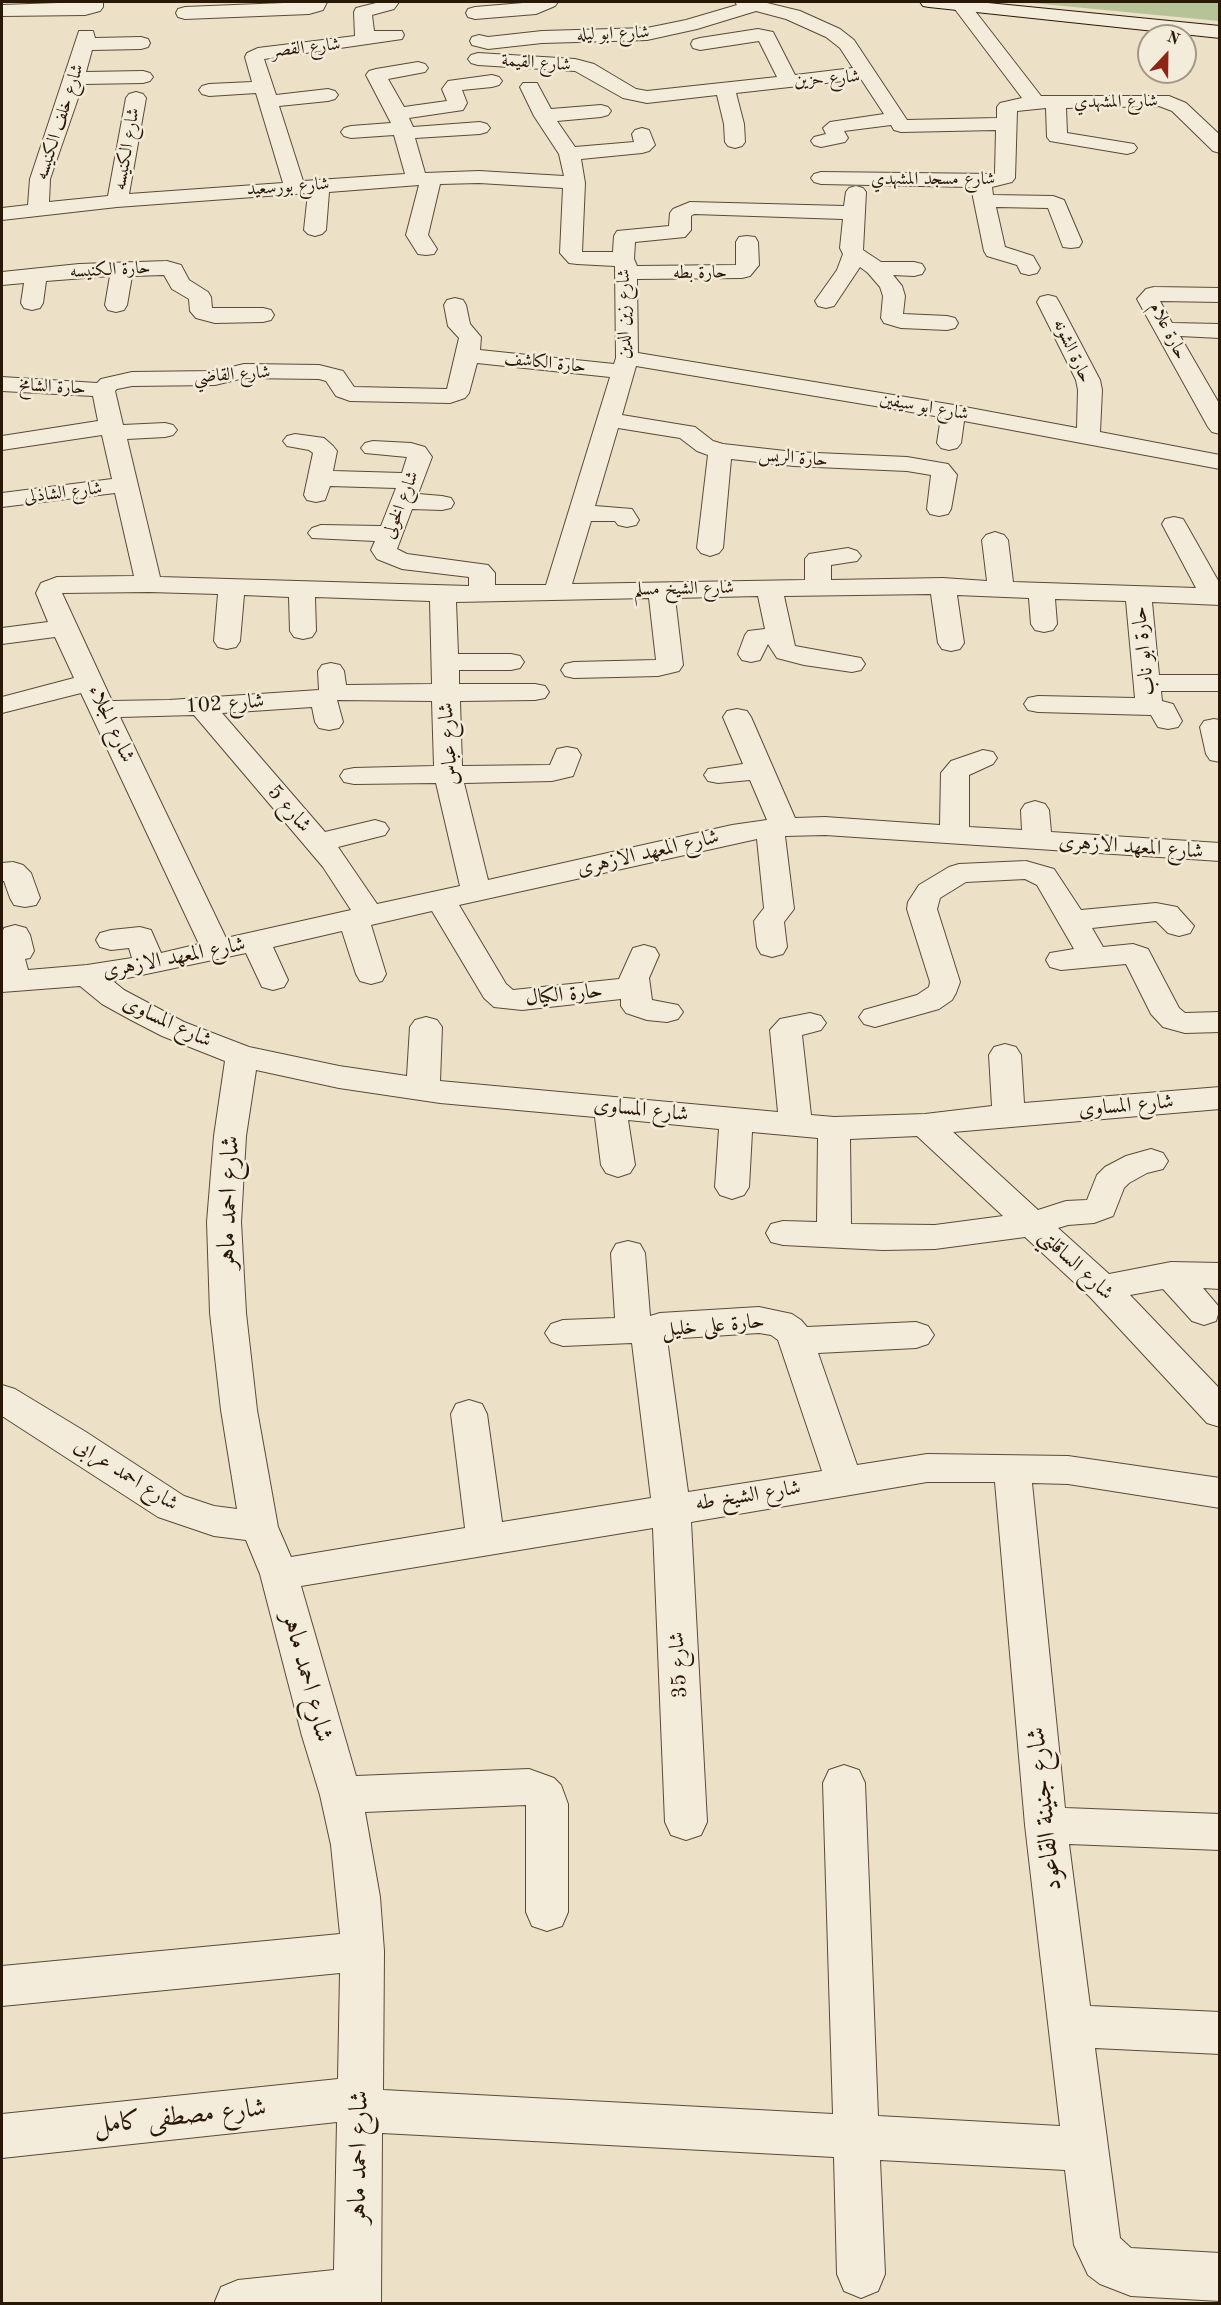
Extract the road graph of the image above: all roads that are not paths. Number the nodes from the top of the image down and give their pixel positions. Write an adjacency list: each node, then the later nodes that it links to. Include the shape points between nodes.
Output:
1 (94, 2): 10 (street, via 94,7 85,9)
2 (318, 2): 8 (street, via 313,7)
3 (390, 2): 15 (street, شارع القصر, via 363,12)
4 (549, 2): 11 (street, via 536,8)
5 (929, 2): 7 (street)
6 (749, 3): 13 (street, شارع ابو ليله); 27 (street, via 792,15 833,33 847,44)
7 (960, 4): 16 (street); 39 (street, via 1032,98)
8 (269, 7): 12 (street); 21 (street)
9 (690, 9): 13 (street)
10 (2, 11)
11 (475, 13)
12 (185, 14)
13 (708, 19): 17 (street, شارع ابو ليله)
14 (395, 29): 15 (street)
15 (365, 32): 21 (street, شارع القصر, via 352,43)
16 (1220, 32)
17 (647, 34): 18 (street, شارع ابو ليله, via 542,36 488,43); 24 (street, via 652,42)
18 (468, 40)
19 (700, 44): 30 (street, via 766,36)
20 (142, 50): 22 (street)
21 (274, 51): 32 (street, شارع القصر, via 254,57)
22 (81, 54): 28 (street); 61 (street, شارع خلف الكنيسه, via 40,179)
23 (478, 59): 24 (street, شارع القيمة)
24 (575, 64): 35 (street); 38 (street, شارع القيمة, via 630,94)
25 (418, 68): 44 (street, via 376,75)
26 (280, 70): 32 (street)
27 (866, 74): 30 (street, شارع حزين); 42 (street, شارع حزين)
28 (143, 77)
29 (492, 81): 44 (street, via 454,85 456,106)
30 (789, 81): 31 (street, شارع حزين)
31 (731, 84): 38 (street, شارع حزين); 49 (street)
32 (263, 87): 33 (street); 34 (street); 58 (street, via 273,147)
33 (209, 90)
34 (328, 94)
35 (536, 96): 37 (street); 41 (street); 53 (street)
36 (136, 98): 60 (street, شارع الكنيسه)
37 (562, 99)
38 (661, 102)
39 (1030, 102): 40 (street, شارع المشهدي); 43 (street, via 1007,107)
40 (1056, 103): 50 (street, شارع المشهدي, via 1173,102); 51 (street, via 1057,137)
41 (602, 111)
42 (892, 124): 43 (street); 48 (street, via 837,126 833,128 838,138)
43 (1006, 124): 59 (street, شارع مسجد المشهدي, via 1005,178)
44 (402, 125): 45 (street); 46 (street); 54 (street)
45 (480, 128)
46 (351, 132)
47 (642, 134): 53 (street, via 642,147)
48 (821, 141)
49 (735, 142)
50 (1220, 147)
51 (1127, 148)
52 (656, 164): 53 (street)
53 (573, 169): 54 (street, شارع بورسعيد, via 527,178); 69 (street, شارع زين الدين, via 566,262)
54 (424, 178): 57 (street, شارع بورسعيد); 67 (street, via 417,235)
55 (821, 178): 56 (street, شارع مسجد المشهدي)
56 (857, 178): 59 (street, شارع مسجد المشهدي); 62 (street)
57 (319, 185): 58 (street, شارع بورسعيد); 64 (street)
58 (294, 186): 60 (street, شارع بورسعيد)
59 (982, 191): 66 (street, via 1057,204); 71 (street, via 995,251 1025,261)
60 (117, 201): 61 (street, شارع بورسعيد)
61 (38, 210): 63 (street, شارع بورسعيد)
62 (854, 213): 68 (street); 69 (street, via 712,207 677,232 625,236)
63 (2, 214)
64 (315, 230)
65 (747, 242): 69 (street, حارة بطه, via 748,265 742,271)
66 (1071, 242)
67 (426, 249)
68 (854, 254): 70 (street); 77 (street, via 848,270)
69 (625, 266): 87 (street, شارع زين الدين)
70 (876, 268): 73 (street); 83 (street, via 891,286 892,318)
71 (1029, 268)
72 (122, 269): 74 (street, حارة الكنيسه); 80 (street); 82 (street, حارة الكنيسه, via 159,268 175,261 180,284 200,297 204,313)
73 (914, 269)
74 (36, 275): 75 (street, حارة الكنيسه); 79 (street)
75 (2, 279)
76 (1220, 295): 84 (street, حارة علام, via 1151,295 1148,299)
77 (826, 301)
78 (1048, 302): 97 (street, حارة الشونه, via 1088,380)
79 (32, 303)
80 (116, 305)
81 (455, 305): 86 (street, شارع القاضي, via 459,326 470,337)
82 (263, 315)
83 (947, 323)
84 (1165, 329): 85 (street); 94 (street, حارة علام, via 1198,370)
85 (1220, 331)
86 (467, 355): 87 (street, حارة الكاشف); 88 (street, شارع القاضي, via 457,393 441,397 350,394 335,376 319,372 244,371 228,381)
87 (625, 365): 92 (street, شارع ابو سيفين, via 686,358); 93 (street, شارع زين الدين)
88 (185, 378): 90 (street, شارع القاضي, via 120,380); 91 (street)
89 (2, 384): 90 (street, حارة الشامخ)
90 (103, 390): 95 (street)
91 (172, 402)
92 (954, 412): 97 (street, شارع ابو سيفين); 100 (street)
93 (609, 420): 102 (street, حارة الريس, via 687,432 705,446); 109 (street, شارع زين الدين)
94 (1220, 427)
95 (112, 430): 96 (street); 99 (street); 104 (street)
96 (165, 430)
97 (1088, 438): 103 (street, شارع ابو سيفين)
98 (295, 441): 105 (street, via 323,447 318,486)
99 (2, 443)
100 (949, 443)
101 (373, 448): 105 (street, شارع الخولى, via 411,450 419,455)
102 (720, 451): 108 (street, حارة الريس, via 939,469 945,475); 115 (street)
103 (1220, 462)
104 (124, 485): 106 (street, شارع الشاذلى); 117 (street)
105 (407, 491): 107 (street); 113 (street, شارع الخولى)
106 (2, 500)
107 (442, 503)
108 (939, 509)
109 (581, 513): 110 (street, via 622,514); 126 (street, شارع زين الدين)
110 (627, 520)
111 (1174, 525): 130 (street)
112 (321, 533): 113 (street)
113 (390, 534): 127 (street, شارع الخولى, via 384,550 390,557 474,568 482,573)
114 (995, 540): 122 (street)
115 (710, 548)
116 (848, 556): 119 (street, via 818,559)
117 (149, 584): 120 (street, شارع الشيخ مسلم); 132 (street, شارع الجلاء, via 64,584 50,588)
118 (943, 586): 119 (street, شارع الشيخ مسلم); 122 (street, شارع الشيخ مسلم); 137 (street)
119 (818, 587): 121 (street, شارع الشيخ مسلم)
120 (232, 588): 124 (street, شارع الشيخ مسلم); 136 (street)
121 (769, 588): 123 (street, شارع الشيخ مسلم); 135 (street)
122 (1001, 589): 125 (street, شارع الشيخ مسلم)
123 (661, 590): 126 (street, شارع الشيخ مسلم); 142 (street, via 670,665)
124 (302, 591): 128 (street, شارع الشيخ مسلم); 133 (street)
125 (1042, 591): 129 (street, شارع الشيخ مسلم); 131 (street)
126 (557, 592): 127 (street, شارع الشيخ مسلم)
127 (482, 593): 128 (street, شارع الشيخ مسلم)
128 (443, 594): 139 (street, شارع عباس)
129 (1138, 595): 130 (street, شارع الشيخ مسلم); 148 (street, حارة ابو ناب)
130 (1217, 597)
131 (1044, 624)
132 (64, 628): 134 (street); 144 (street, شارع الجلاء)
133 (303, 631)
134 (2, 636)
135 (779, 636): 138 (street, via 757,637); 141 (street, via 782,647 792,655)
136 (226, 641)
137 (951, 643)
138 (751, 654)
139 (444, 662): 140 (street); 147 (street, شارع عباس)
140 (511, 662)
141 (852, 664)
142 (574, 670)
143 (331, 671): 147 (street, via 331,688 341,693)
144 (91, 682): 150 (street); 152 (street, شارع الجلاء)
145 (1220, 683): 148 (street)
146 (535, 692): 147 (street)
147 (445, 694): 158 (street, شارع عباس)
148 (1155, 703): 149 (street, via 1082,716)
149 (1038, 704)
150 (2, 705)
151 (202, 706): 152 (street, شارع 102); 154 (street, شارع 102, via 299,690 322,699); 167 (street, شارع 5)
152 (104, 709): 181 (street, شارع الجلاء)
153 (736, 717): 157 (street)
154 (329, 722)
155 (567, 755): 158 (street, via 562,770 552,773)
156 (983, 758): 164 (street, via 955,773)
157 (759, 770): 159 (street); 162 (street)
158 (448, 774): 160 (street); 171 (street, شارع عباس)
159 (718, 775)
160 (354, 776)
161 (1035, 810): 166 (street)
162 (777, 828): 164 (street, شارع المعهد الازهرى, via 825,826); 171 (street, شارع المعهد الازهرى, via 732,834); 180 (street, via 779,909 769,921)
163 (375, 829): 167 (street)
164 (954, 835): 165 (street, شارع المعهد الازهرى)
165 (986, 837): 166 (street, شارع المعهد الازهرى); 169 (street)
166 (1037, 840): 168 (street, شارع المعهد الازهرى)
167 (318, 843): 174 (street, شارع 5, via 347,879)
168 (1220, 852)
169 (995, 871): 175 (street, via 1026,870 1044,875); 192 (street, via 959,873 926,895 922,909 944,988 928,1002)
170 (2, 872): 172 (street, via 16,873)
171 (476, 892): 173 (street, شارع المعهد الازهرى)
172 (25, 898)
173 (441, 900): 174 (street, شارع المعهد الازهرى); 190 (street, حارة الكيال, via 495,991 505,1000)
174 (362, 918): 179 (street, شارع المعهد الازهرى); 186 (street, شارع 5)
175 (1073, 920): 176 (street, via 1156,912 1171,917); 183 (street)
176 (1179, 926)
177 (15, 935): 189 (street, via 19,951 8,954)
178 (111, 940): 185 (street, via 137,936 142,939)
179 (256, 942): 181 (street, شارع المعهد الازهرى); 188 (street)
180 (772, 947)
181 (216, 951): 185 (street, شارع المعهد الازهرى)
182 (644, 955): 190 (street, via 634,978)
183 (1094, 957): 184 (street); 193 (street, via 1136,955 1167,1014 1174,1020)
184 (1060, 960)
185 (150, 965): 187 (street, شارع المعهد الازهرى)
186 (371, 974)
187 (87, 975): 189 (street, شارع المعهد الازهرى); 197 (street, شارع المساوى, via 113,997 142,1013)
188 (273, 980)
189 (9, 982)
190 (635, 987): 191 (street, via 637,1006)
191 (667, 1012)
192 (875, 1017)
193 (1220, 1022)
194 (810, 1023): 204 (street, via 786,1030)
195 (426, 1027): 198 (street)
196 (1005, 1055): 201 (street)
197 (242, 1056): 198 (street, شارع المساوى, via 339,1077); 228 (street, شارع احمد ماهر, via 230,1136 226,1201 227,1302 239,1410)
198 (422, 1089): 200 (street, شارع المساوى)
199 (1220, 1098): 201 (street, شارع المساوى)
200 (610, 1107): 202 (street, شارع المساوى); 207 (street)
201 (1009, 1115): 203 (street, شارع المساوى)
202 (736, 1120): 204 (street, شارع المساوى); 208 (street)
203 (925, 1125): 205 (street, شارع المساوى); 209 (street, شارع الساقلتي)
204 (795, 1126): 205 (street, شارع المساوى)
205 (834, 1128): 211 (street)
206 (1151, 1161): 209 (street, via 1117,1175 1109,1183 1101,1208 1066,1213)
207 (618, 1165)
208 (732, 1187)
209 (1033, 1224): 211 (street, via 935,1237); 215 (street, شارع الساقلتي)
210 (783, 1233): 211 (street)
211 (834, 1236)
212 (628, 1253): 217 (street)
213 (1171, 1275): 214 (street); 215 (street); 216 (street)
214 (1220, 1276)
215 (1102, 1288): 222 (street, شارع الساقلتي)
216 (1204, 1312)
217 (644, 1330): 218 (street); 220 (street, حارة على خليل, via 770,1320 789,1329); 227 (street, حارة على خليل, via 649,1340)
218 (563, 1333)
219 (916, 1335): 220 (street)
220 (796, 1341): 225 (street, حارة على خليل)
221 (2, 1399): 228 (street, شارع احمد عرابى, via 171,1508 214,1521)
222 (1218, 1408)
223 (469, 1414): 229 (street)
224 (1012, 1467): 225 (street, شارع الشيخ طه, via 927,1468); 226 (street, شارع الشيخ طه, via 1068,1470); 234 (street, شارع جنينة القاعود)
225 (844, 1481): 227 (street, شارع الشيخ طه)
226 (1220, 1493)
227 (671, 1509): 229 (street, شارع الشيخ طه); 233 (street, شارع 35)
228 (259, 1527): 230 (street, شارع احمد ماهر)
229 (485, 1540): 230 (street, شارع الشيخ طه)
230 (279, 1574): 232 (street, شارع احمد ماهر)
231 (844, 1783): 243 (street)
232 (341, 1796): 236 (street, via 518,1787 539,1791 547,1804); 237 (street, شارع احمد ماهر, via 352,1845)
233 (686, 1822)
234 (1046, 1825): 235 (street); 239 (street, شارع جنينة القاعود)
235 (1220, 1832)
236 (547, 1912)
237 (362, 1951): 238 (street); 241 (street, شارع احمد ماهر)
238 (2, 1986)
239 (1070, 2026): 240 (street); 244 (street, شارع جنينة القاعود)
240 (1220, 2033)
241 (359, 2104): 242 (street, شارع مصطفى كامل); 243 (street, شارع مصطفى كامل); 247 (street, شارع احمد ماهر)
242 (2, 2136)
243 (857, 2137): 244 (street, شارع مصطفى كامل); 245 (street)
244 (1084, 2149): 246 (street, شارع جنينة القاعود, via 1094,2231 1104,2258 1131,2272)
245 (861, 2274)
246 (1220, 2277)
247 (357, 2297): 248 (street)
248 (238, 2304)

